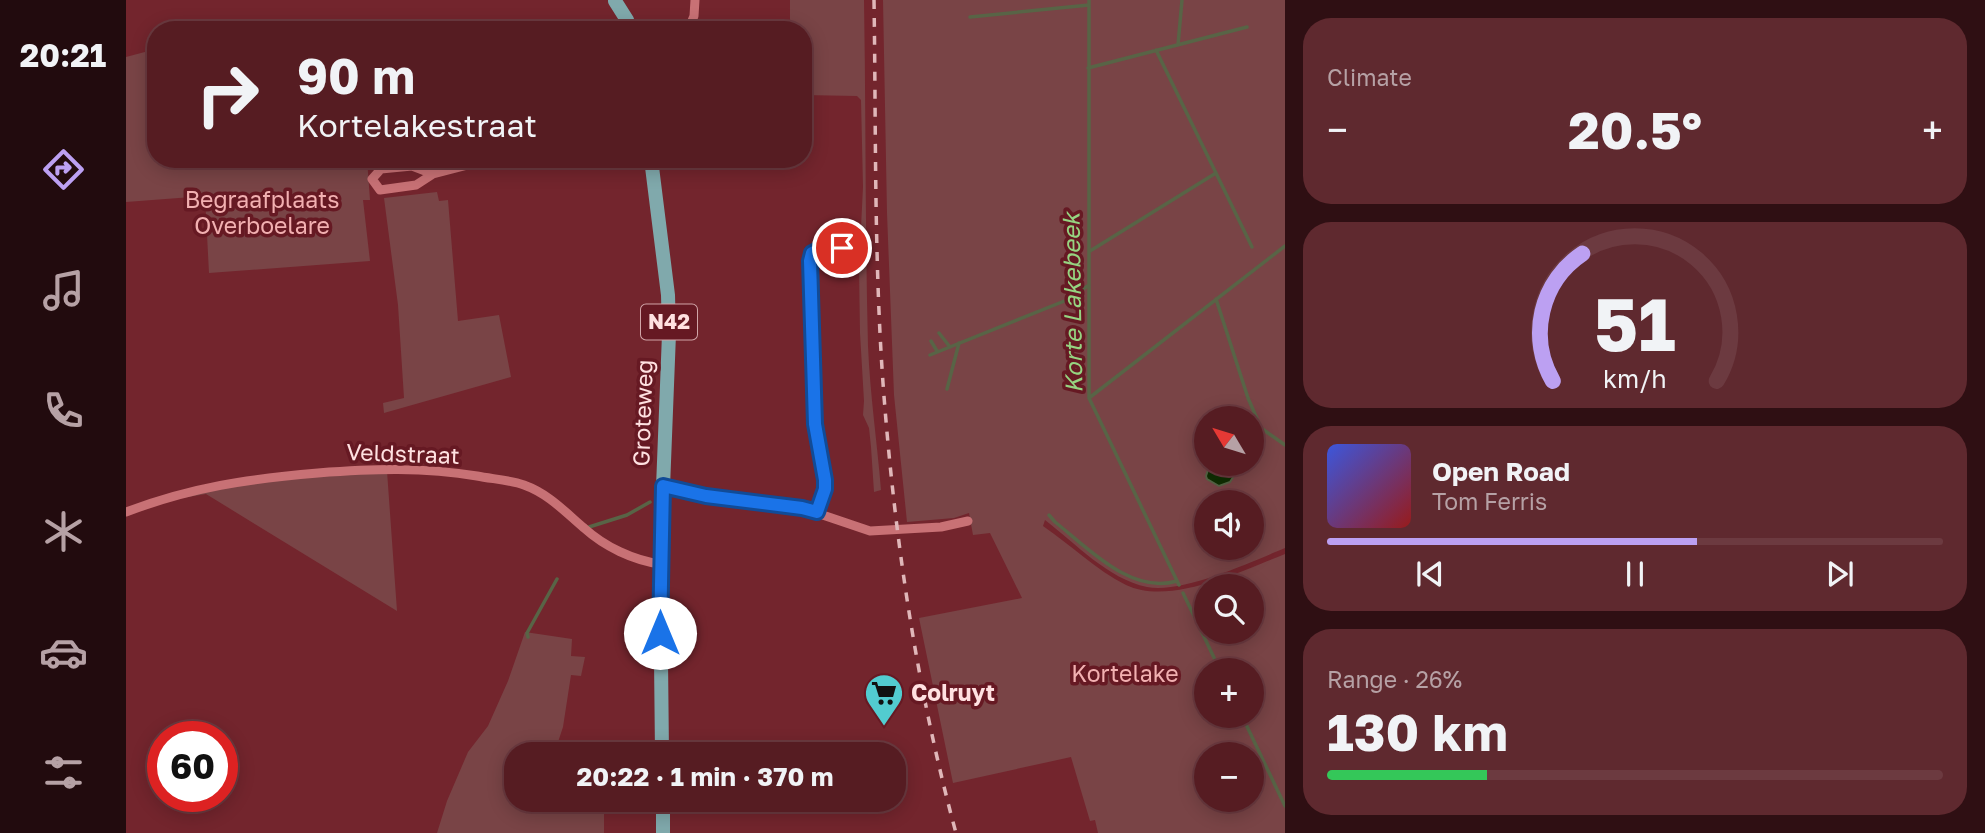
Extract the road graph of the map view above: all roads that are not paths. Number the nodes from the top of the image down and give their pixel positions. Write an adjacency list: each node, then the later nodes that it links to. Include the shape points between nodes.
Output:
1 (695, 0): 5 (street)
2 (615, 1): 3 (main road); 4 (main road)
3 (617, 21)
4 (627, 21)
5 (692, 21)
6 (391, 168): 10 (street, via 381,169 372,179 380,190 416,185)
7 (417, 168): 10 (street)
8 (456, 168): 10 (street)
9 (652, 168): 12 (main road, Groteweg / N42, via 668,308)
10 (433, 174)
11 (842, 248): 14 (street, via 820,249 812,253 810,261 815,424 825,480)
12 (663, 486): 14 (street); 16 (main road, Groteweg / N42)
13 (126, 512): 16 (street, Veldstraat, via 179,493 241,480 417,469 522,484 554,501 608,545)
14 (817, 512): 15 (street, via 870,531)
15 (968, 521)
16 (660, 564): 17 (main road, Groteweg / N42)
17 (662, 742)
18 (663, 812): 19 (main road)
19 (663, 833)

